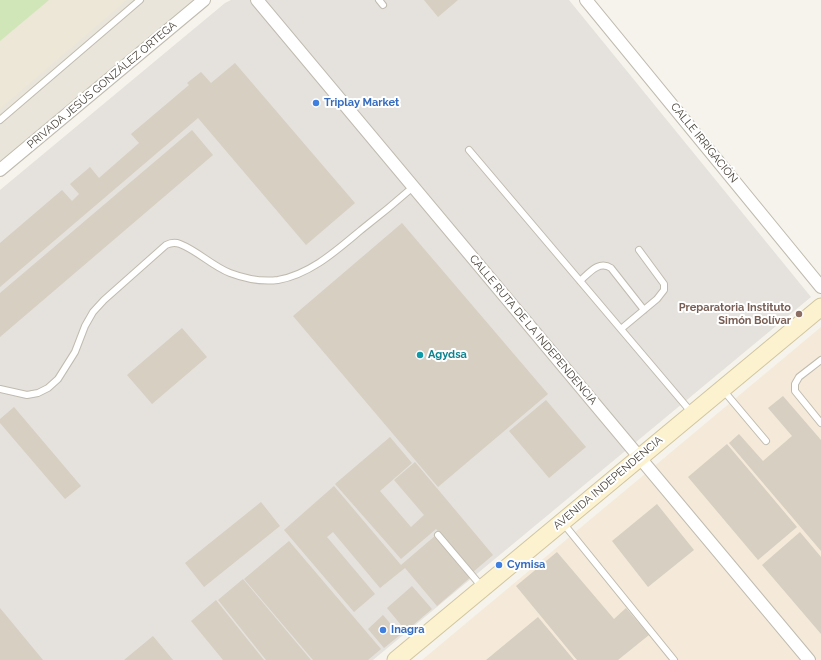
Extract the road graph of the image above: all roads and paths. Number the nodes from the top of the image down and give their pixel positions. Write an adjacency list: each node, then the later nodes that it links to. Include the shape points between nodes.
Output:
1 (140, 0): 5 (lane)
2 (204, 0): 7 (street, PRIVADA JESÚS GONZÁLEZ ORTEGA)
3 (257, 0): 8 (street, CALLE RUTA DE LA INDEPENDENCIA)
4 (586, 0): 11 (street, CALLE IRRIGACIÓN)
5 (0, 120)
6 (469, 150): 10 (lane)
7 (0, 170)
8 (413, 187): 17 (lane, via 322,260 299,274 279,280 263,281 230,273 180,244 170,243 93,312 75,352 58,379 48,388 27,395); 21 (street, CALLE RUTA DE LA INDEPENDENCIA)
9 (639, 250): 13 (lane, via 664,284 664,290)
10 (580, 281): 13 (lane, via 599,266 607,265); 14 (lane)
11 (821, 287)
12 (821, 306): 16 (main road, AVENIDA INDEPENDENCIA)
13 (644, 310): 14 (lane)
14 (621, 329): 18 (lane)
15 (821, 360): 19 (lane, via 799,377 795,384 795,391)
16 (722, 388): 18 (main road, AVENIDA INDEPENDENCIA); 20 (lane)
17 (0, 389)
18 (692, 413): 21 (main road, AVENIDA INDEPENDENCIA)
19 (821, 423)
20 (766, 441)
21 (639, 457): 22 (main road, AVENIDA INDEPENDENCIA); 27 (street, CALLE RUTA DE LA INDEPENDENCIA)
22 (562, 522): 24 (main road, AVENIDA INDEPENDENCIA); 26 (lane)
23 (438, 535): 24 (lane)
24 (483, 588): 25 (main road, AVENIDA INDEPENDENCIA)
25 (396, 660)
26 (674, 660)
27 (809, 660)

